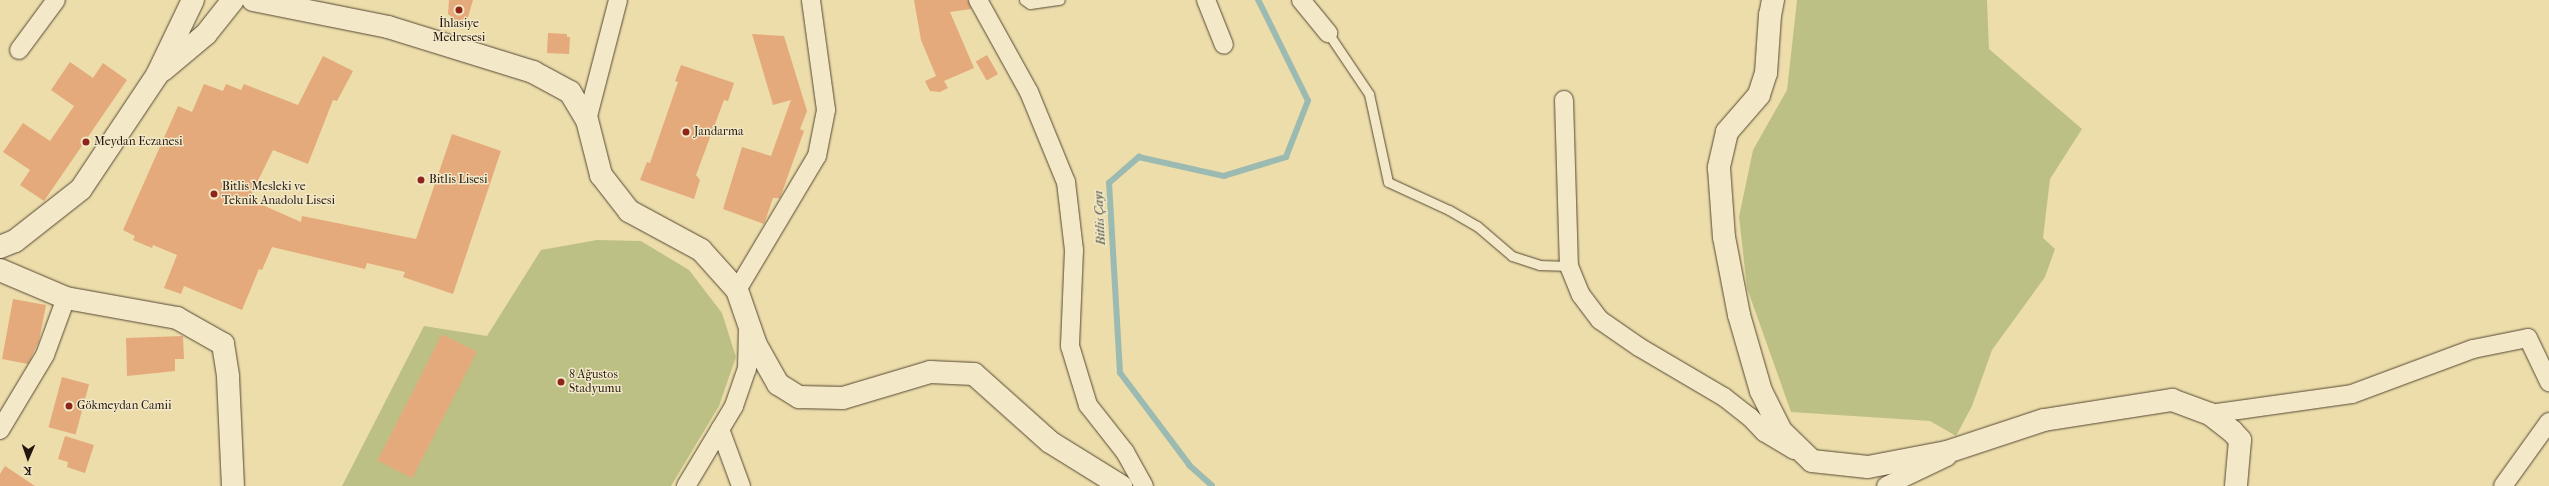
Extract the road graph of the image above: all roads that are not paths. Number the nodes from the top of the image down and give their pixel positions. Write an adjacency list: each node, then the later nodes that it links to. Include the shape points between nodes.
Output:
1 (56, 0): 17 (street)
2 (193, 0): 18 (street)
3 (233, 0): 18 (street, via 206,34)
4 (254, 0): 14 (street)
5 (334, 0): 14 (street)
6 (618, 0): 20 (street)
7 (810, 0): 24 (street, via 826,110 817,156)
8 (978, 0): 38 (street, via 1029,92 1066,182 1074,250 1070,346 1088,405 1125,452)
9 (1024, 0): 10 (lane, via 1030,4)
10 (1060, 0)
11 (1206, 0): 16 (street)
12 (1301, 0): 15 (street)
13 (1773, 0): 33 (street, via 1766,73 1759,95 1727,132 1719,168 1724,237 1739,315 1761,391 1781,432)
14 (388, 27): 20 (street, via 534,72 570,92)
15 (1328, 33): 22 (lane, via 1369,94 1388,182 1450,210 1477,226 1512,256 1539,265)
16 (1224, 45)
17 (19, 50)
18 (157, 75): 21 (street, via 81,189 15,241)
19 (1564, 100): 22 (street)
20 (587, 120): 24 (street, via 601,175 629,211 701,250)
21 (0, 247)
22 (1569, 266): 33 (street, via 1581,294 1600,320 1639,347 1724,396 1764,432)
23 (0, 270): 25 (street)
24 (737, 290): 26 (street)
25 (66, 298): 31 (street, via 45,355); 34 (street, via 177,318 223,344 228,377)
26 (748, 321): 30 (street, via 747,369 734,406); 37 (street, via 756,345 778,384 799,397 844,398 930,372 974,374 1050,442)
27 (2549, 382): 28 (street, via 2528,338 2473,349 2352,394)
28 (2210, 414): 32 (street, via 2172,400 2044,420); 40 (street, via 2240,440)
29 (2549, 422): 41 (street)
30 (720, 429): 35 (street); 36 (street)
31 (0, 430)
32 (1978, 442): 33 (street, via 1947,452 1868,467); 39 (street)
33 (1812, 461)
34 (233, 486)
35 (686, 486)
36 (741, 486)
37 (1121, 486)
38 (1144, 486)
39 (1886, 486)
40 (2236, 486)
41 (2503, 486)

